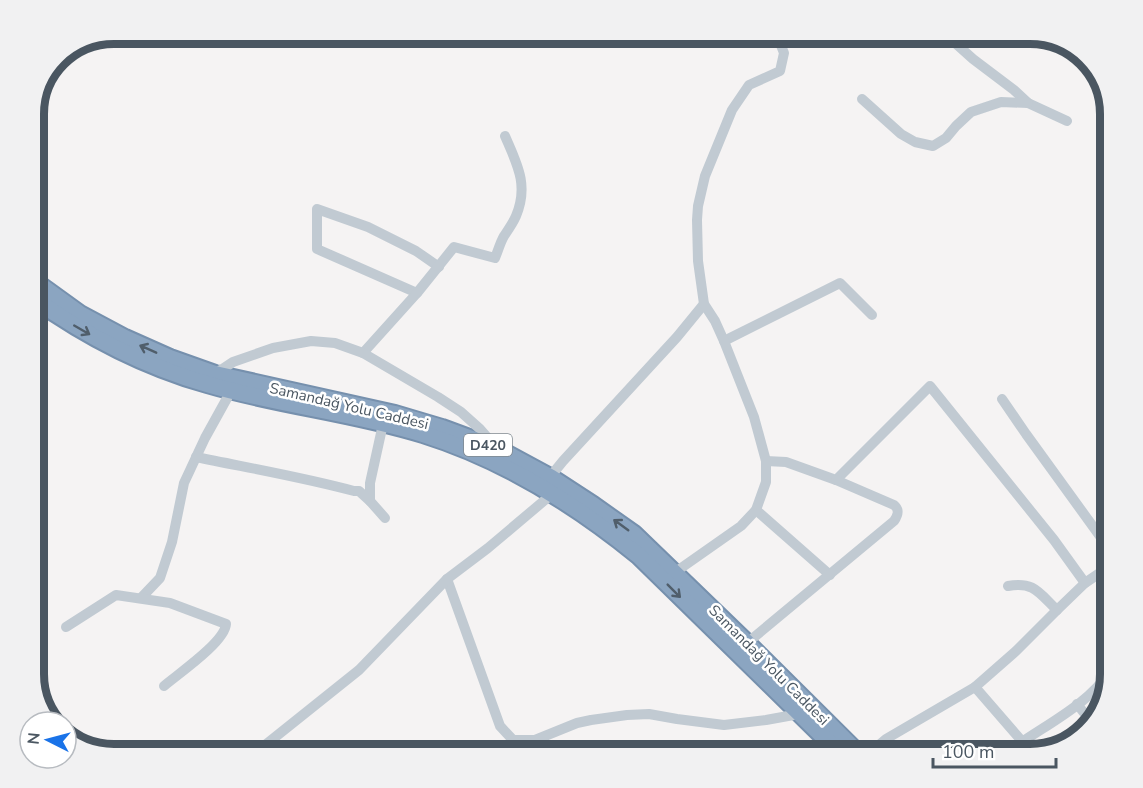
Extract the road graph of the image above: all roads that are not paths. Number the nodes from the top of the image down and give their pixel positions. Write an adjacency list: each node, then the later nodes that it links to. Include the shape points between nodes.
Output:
1 (780, 44): 10 (street, via 784,53 780,71 749,85 732,110 705,176 697,220)
2 (956, 44): 4 (street)
3 (862, 99): 4 (street, via 901,134 933,146 971,112 1001,102)
4 (1028, 103): 5 (street)
5 (1066, 121)
6 (505, 136): 7 (street, via 520,170 521,203 516,218 495,258 454,247)
7 (439, 267): 9 (street); 9 (street, via 368,227 317,208 317,249)
8 (44, 288): 15 (highway, Samandağ Yolu Caddesi / D420, one-way to 8, via 125,338 80,314)
9 (417, 293): 14 (street)
10 (704, 304): 13 (street); 23 (street, via 563,461)
11 (44, 306): 16 (highway, Samandağ Yolu Caddesi / D420, one-way to 16, via 109,346)
12 (872, 315): 13 (street, via 840,283)
13 (724, 341): 21 (street, via 754,417)
14 (363, 353): 15 (street, via 335,343 311,341 243,358); 19 (street, via 461,412)
15 (214, 374): 19 (highway, Samandağ Yolu Caddesi / D420, via 395,414)
16 (231, 391): 18 (highway, Samandağ Yolu Caddesi / D420); 20 (street)
17 (1002, 399): 27 (street)
18 (383, 424): 23 (highway, Samandağ Yolu Caddesi / D420, via 462,448); 24 (street)
19 (496, 448): 23 (highway, Samandağ Yolu Caddesi / D420)
20 (196, 457): 24 (street, via 359,491); 34 (street, via 184,483 172,542 159,578)
21 (766, 461): 22 (street, via 786,462); 25 (street, via 766,482)
22 (836, 480): 30 (street, via 894,504 898,515); 32 (street, via 930,386)
23 (551, 486): 28 (highway, Samandağ Yolu Caddesi / D420, one-way to 23, via 634,534 593,505); 31 (street, via 488,549); 42 (highway, Samandağ Yolu Caddesi / D420, one-way to 42, via 639,556)
24 (370, 501): 26 (street)
25 (756, 510): 28 (street, via 741,526); 30 (street)
26 (385, 518)
27 (1100, 536)
28 (674, 573): 37 (highway, Samandağ Yolu Caddesi / D420)
29 (1100, 573): 32 (street)
30 (830, 575): 37 (street)
31 (447, 579): 42 (street, via 500,726 513,740 535,740 577,723 627,715 649,714 724,725); 45 (street, via 359,670)
32 (1085, 583): 35 (street)
33 (1008, 586): 35 (street, via 1033,588)
34 (141, 598): 36 (street, via 116,595); 39 (street, via 170,603 226,624 216,644)
35 (1057, 610): 40 (street)
36 (66, 627)
37 (747, 643): 47 (highway, Samandağ Yolu Caddesi / D420)
38 (1099, 685): 41 (street)
39 (164, 686)
40 (975, 687): 44 (street); 48 (street)
41 (1077, 704): 43 (street); 44 (street)
42 (800, 714): 46 (highway, Samandağ Yolu Caddesi / D420)
43 (1086, 716)
44 (1022, 742)
45 (266, 744)
46 (831, 744)
47 (849, 744)
48 (881, 744)

